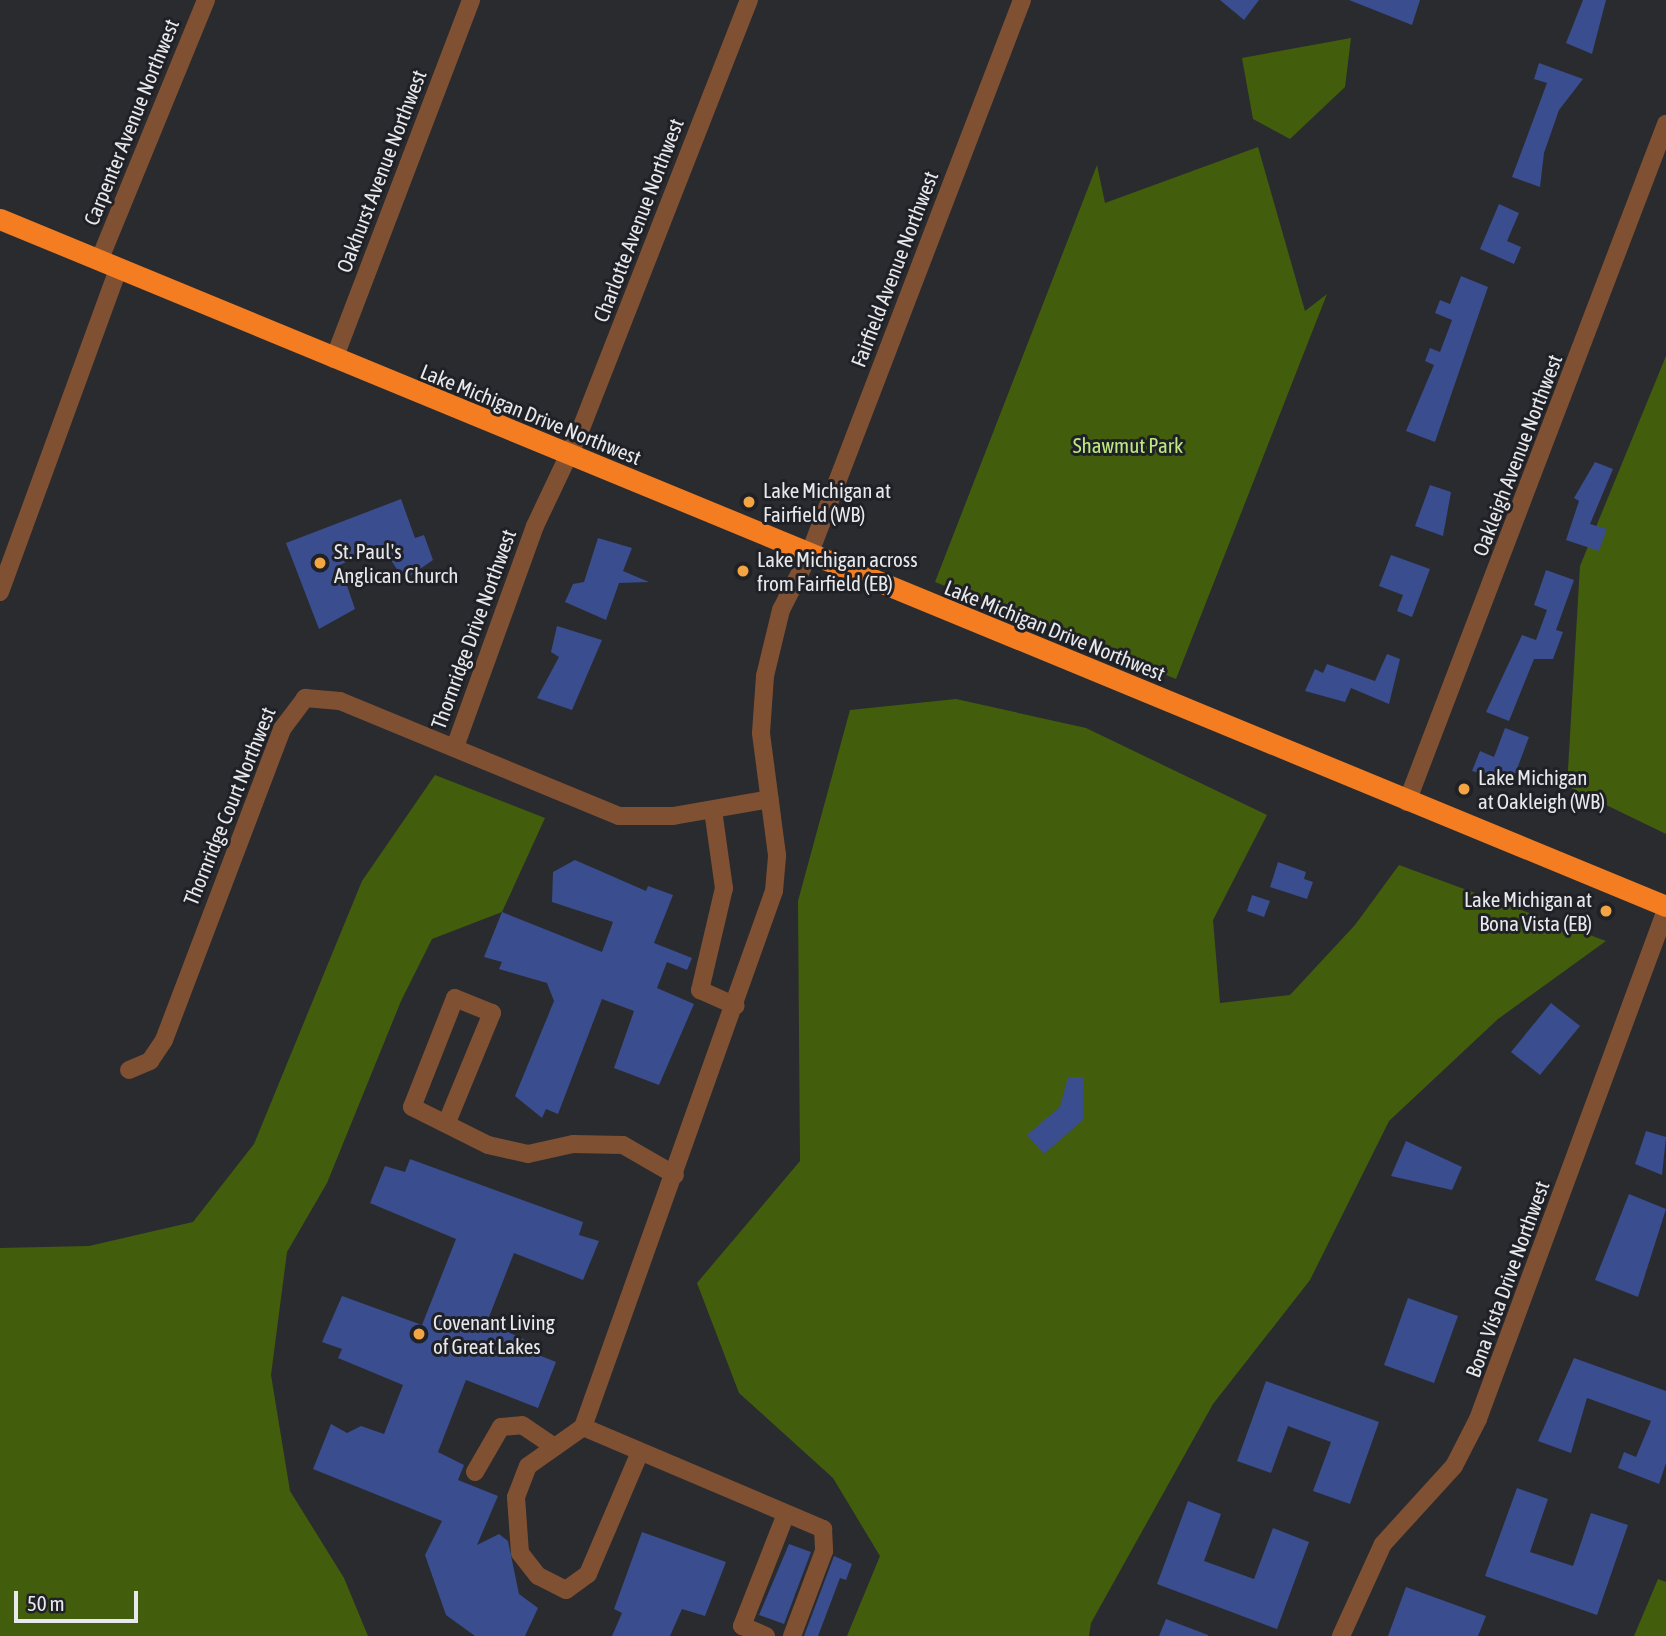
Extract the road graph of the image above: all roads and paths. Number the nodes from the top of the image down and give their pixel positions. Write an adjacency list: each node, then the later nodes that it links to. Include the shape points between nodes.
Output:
1 (206, 0): 7 (street, Carpenter Avenue Northwest)
2 (471, 0): 8 (street, Oakhurst Avenue Northwest)
3 (749, 0): 9 (street, Charlotte Avenue Northwest)
4 (1022, 0): 10 (street, Fairfield Avenue Northwest)
5 (1666, 124): 14 (street, Oakleigh Avenue Northwest)
6 (0, 219): 7 (highway, Lake Michigan Drive Northwest)
7 (108, 265): 8 (highway, Lake Michigan Drive Northwest); 11 (street, Carpenter Avenue Northwest)
8 (334, 359): 9 (highway, Lake Michigan Drive Northwest)
9 (566, 455): 10 (highway, Lake Michigan Drive Northwest); 12 (street, Thornridge Drive Northwest)
10 (809, 555): 13 (street, Fairfield Avenue Northwest, via 781,610 765,676 761,733); 14 (highway, Lake Michigan Drive Northwest)
11 (0, 592)
12 (455, 747): 15 (street, Thornridge Drive Northwest, via 619,816); 18 (street, Thornridge Court Northwest, via 323,696 293,707 164,1040 150,1061)
13 (770, 799): 15 (street, Thornridge Drive Northwest); 17 (street, Fairfield Avenue Northwest, via 778,855 774,891)
14 (1407, 802): 16 (highway, Lake Michigan Drive Northwest)
15 (713, 810): 17 (street, via 724,888 700,990)
16 (1666, 908): 28 (street, Bona Vista Drive Northwest, via 1478,1419 1454,1466 1383,1544)
17 (736, 1006): 20 (street, Fairfield Avenue Northwest)
18 (129, 1070)
19 (447, 1122): 19 (street, via 412,1107 412,1096 455,998 492,1013); 20 (street, via 488,1145 528,1154 573,1144 623,1145)
20 (675, 1175): 21 (street, Fairfield Avenue Northwest)
21 (583, 1427): 22 (street); 23 (street)
22 (552, 1445): 23 (street, via 528,1466 516,1497 520,1553 538,1576 566,1590 587,1574); 24 (street, via 522,1426 501,1427)
23 (640, 1452): 25 (street)
24 (475, 1472)
25 (786, 1514): 26 (street, via 742,1626); 27 (street, via 823,1529 824,1551)
26 (766, 1636)
27 (792, 1636)
28 (1341, 1636)

